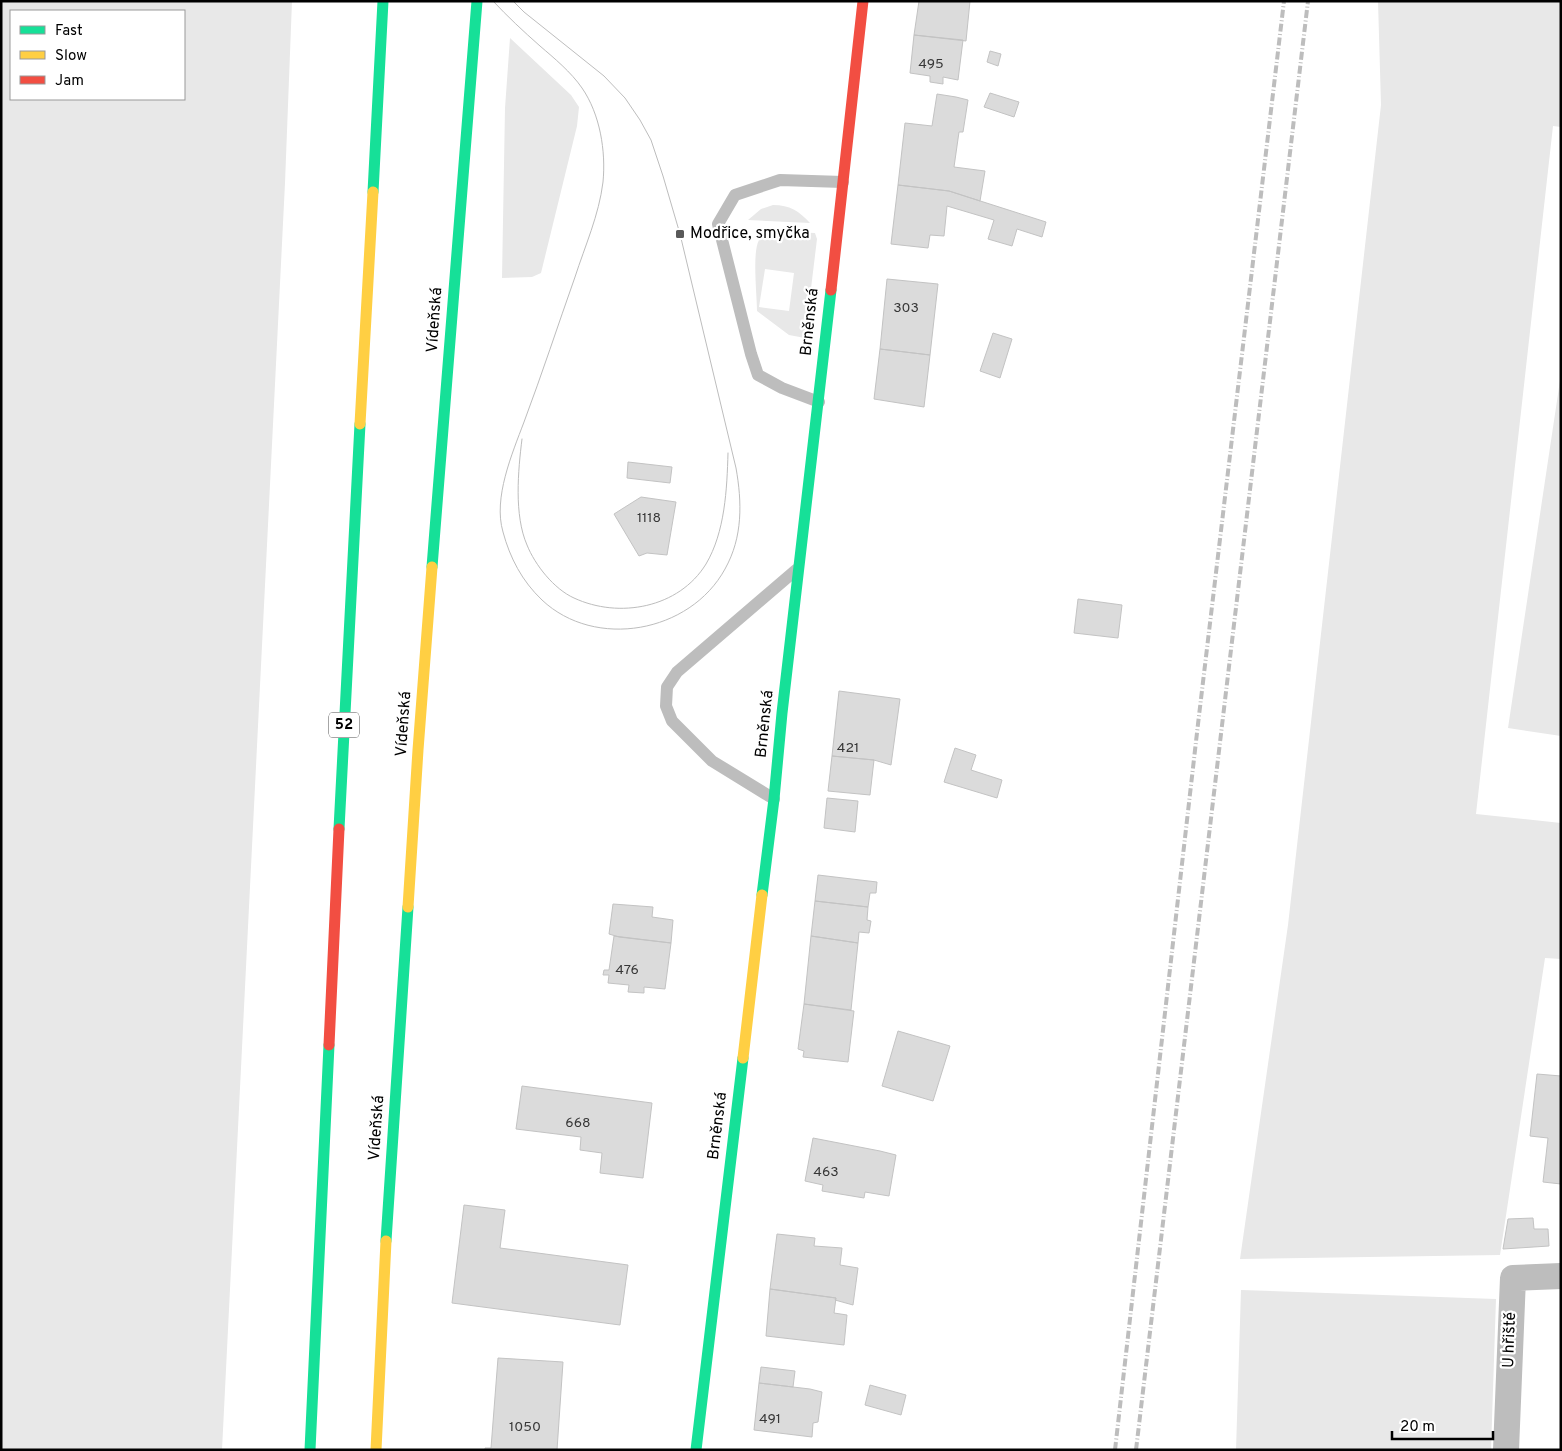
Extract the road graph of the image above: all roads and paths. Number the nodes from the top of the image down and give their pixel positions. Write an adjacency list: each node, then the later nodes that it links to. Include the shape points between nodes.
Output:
1 (383, 1): 9 (main road, 52)
2 (476, 1): 10 (main road, Vídeňská, via 417,760)
3 (863, 1): 4 (main road, Brněnská)
4 (843, 182): 5 (main road, Brněnská); 5 (lane, via 780,180 736,194 718,224 758,375)
5 (819, 402): 6 (main road, Brněnská)
6 (798, 568): 7 (main road, Brněnská); 7 (lane, via 677,672 667,687 666,706 672,721 712,761)
7 (774, 799): 11 (main road, Brněnská)
8 (1561, 1276): 12 (street, U hřiště, via 1513,1278)
9 (310, 1450)
10 (376, 1450)
11 (696, 1450)
12 (1506, 1450)

